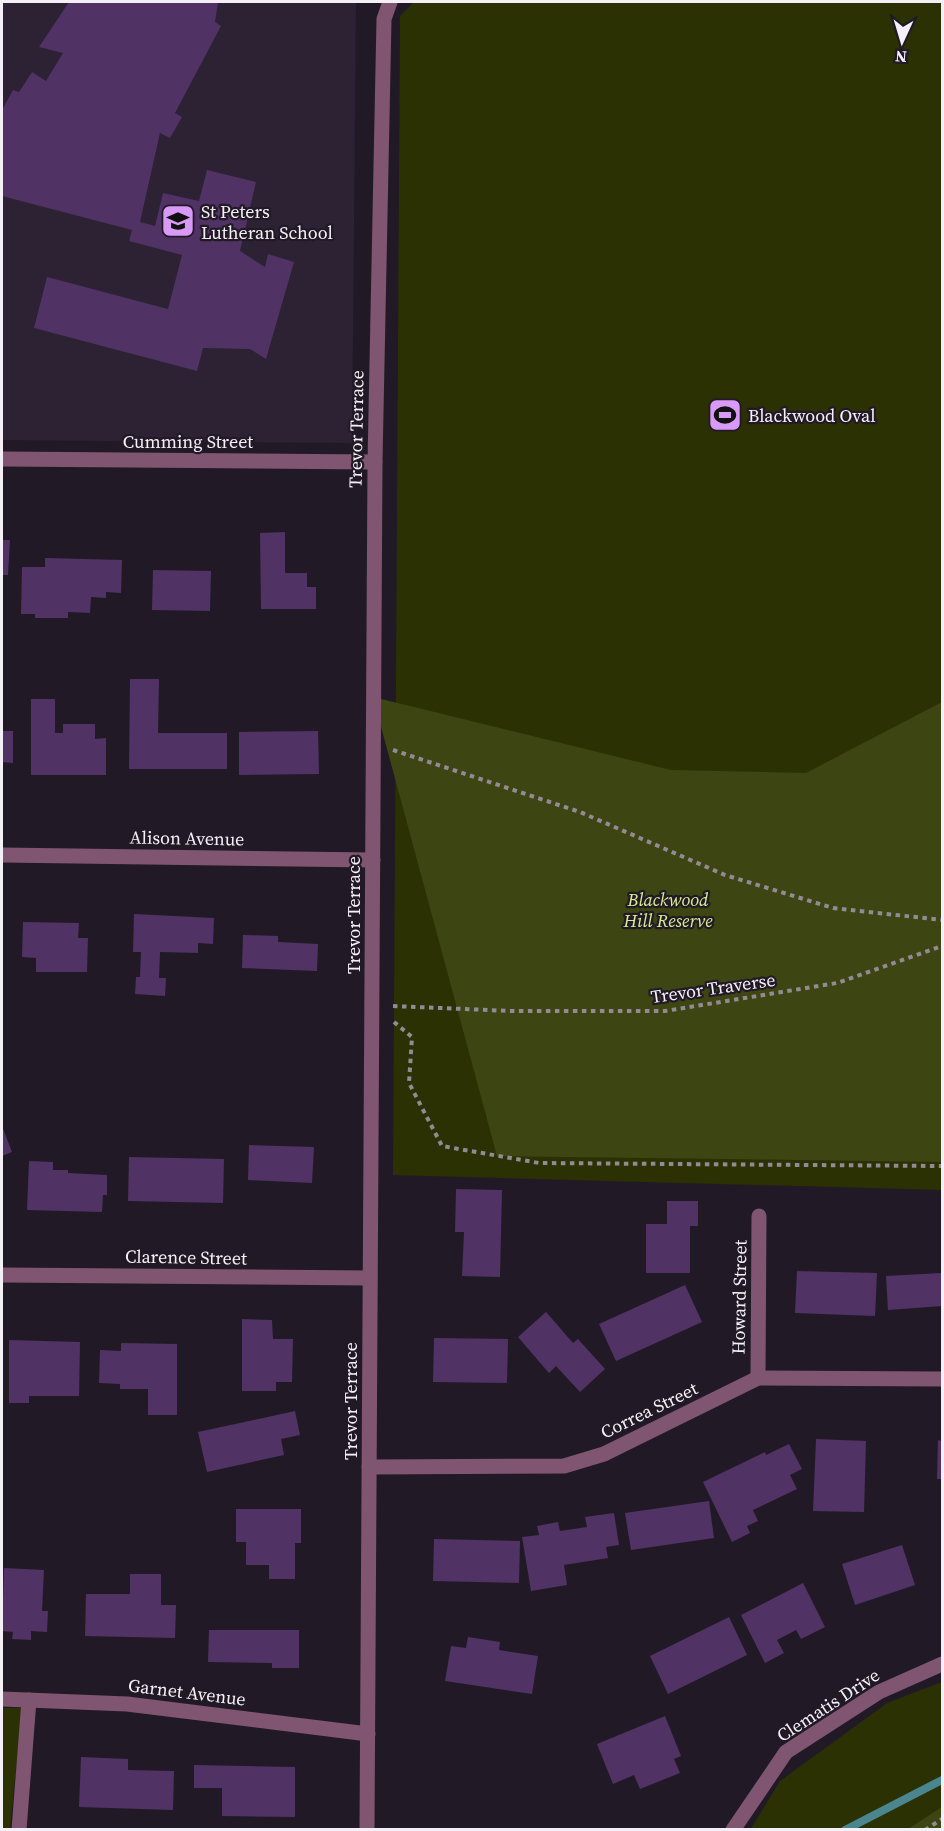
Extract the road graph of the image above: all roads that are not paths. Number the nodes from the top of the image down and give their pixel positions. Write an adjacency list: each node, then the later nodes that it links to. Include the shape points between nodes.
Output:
1 (390, 2): 3 (street, Trevor Terrace, via 384,19)
2 (2, 459): 3 (street, Cumming Street)
3 (375, 462): 5 (street, Trevor Terrace)
4 (2, 855): 5 (street, Alison Avenue)
5 (373, 860): 8 (street, Trevor Terrace)
6 (759, 1216): 9 (street, Howard Street)
7 (2, 1275): 8 (street, Clarence Street)
8 (370, 1278): 11 (street, Trevor Terrace)
9 (758, 1378): 10 (street, Correa Street); 11 (street, Correa Street, via 604,1454 564,1466)
10 (942, 1379)
11 (369, 1467): 15 (street, Trevor Terrace)
12 (942, 1664): 18 (street, Clematis Drive, via 879,1692 786,1752)
13 (2, 1699): 14 (street, Garnet Avenue)
14 (29, 1700): 15 (street, Garnet Avenue, via 127,1704); 16 (street)
15 (368, 1734): 17 (street, Trevor Terrace)
16 (18, 1830)
17 (367, 1830)
18 (733, 1830)

